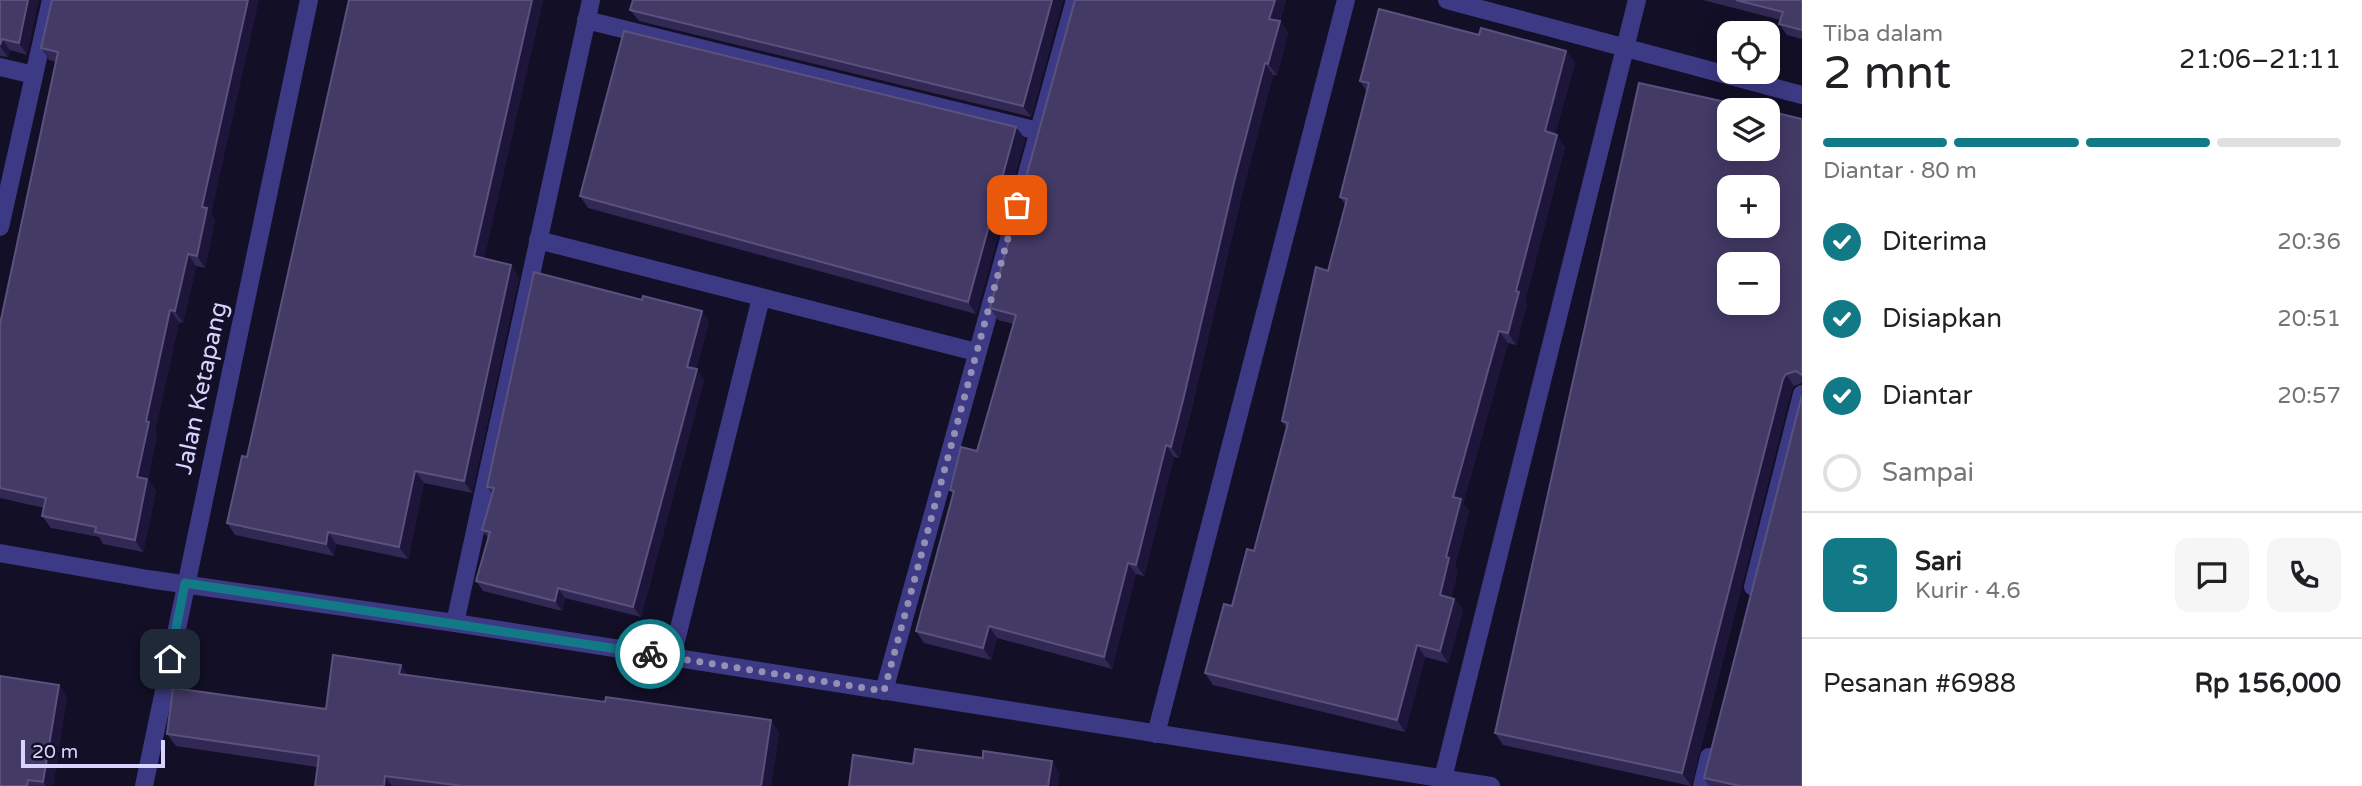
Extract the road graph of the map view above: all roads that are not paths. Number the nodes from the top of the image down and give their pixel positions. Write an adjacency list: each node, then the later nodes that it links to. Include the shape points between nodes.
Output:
1 (51, 0): 11 (street)
2 (309, 0): 20 (street, Jalan Ketapang)
3 (591, 0): 8 (street)
4 (1075, 0): 13 (street)
5 (1346, 0): 25 (street)
6 (1447, 0): 9 (street)
7 (1637, 0): 9 (street)
8 (586, 20): 13 (street); 15 (street)
9 (1625, 47): 12 (street); 27 (street)
10 (0, 67): 11 (street)
11 (34, 75): 14 (street)
12 (1802, 94)
13 (1038, 131): 17 (street)
14 (0, 227)
15 (538, 240): 16 (street); 22 (street)
16 (761, 298): 17 (street); 23 (street)
17 (976, 352): 24 (street)
18 (1802, 394): 21 (street)
19 (0, 554): 20 (street)
20 (185, 583): 22 (street); 28 (street, Jalan Ketapang)
21 (1747, 610)
22 (454, 623): 23 (street)
23 (671, 657): 24 (street)
24 (884, 691): 25 (street)
25 (1156, 734): 27 (street)
26 (1712, 746): 30 (street)
27 (1443, 778): 29 (street)
28 (144, 786)
29 (1491, 786)
30 (1702, 786)

